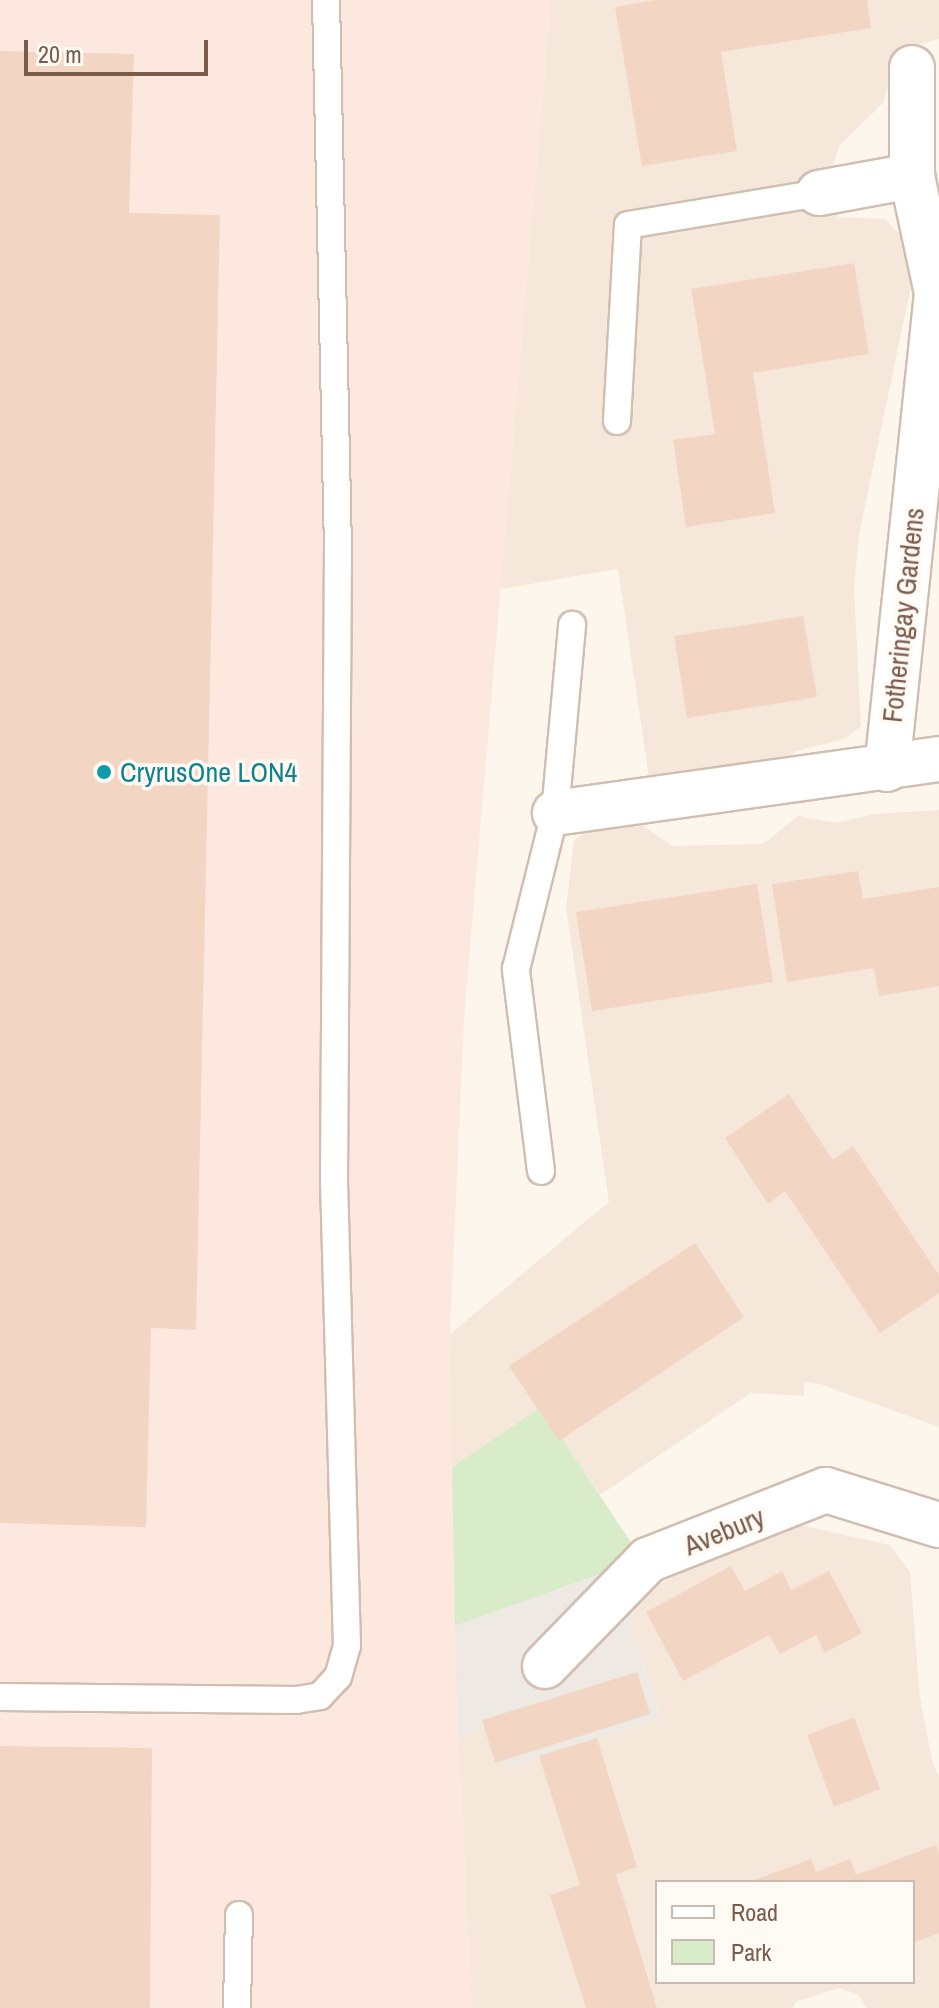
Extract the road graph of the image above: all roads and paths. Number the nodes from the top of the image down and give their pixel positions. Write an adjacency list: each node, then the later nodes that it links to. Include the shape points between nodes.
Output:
1 (326, 0): 14 (lane, via 338,549 334,1183 347,1646 338,1677 320,1696 296,1700)
2 (912, 68): 3 (street, Fotheringay Gardens)
3 (912, 176): 4 (street); 5 (street, Fotheringay Gardens)
4 (819, 193): 6 (lane, via 628,225)
5 (938, 293): 9 (street, Fotheringay Gardens)
6 (617, 421)
7 (572, 625): 10 (lane)
8 (939, 759): 9 (street, Fotheringay Gardens)
9 (887, 769): 10 (street, Fotheringay Gardens)
10 (555, 813): 11 (lane, via 516,969)
11 (541, 1171)
12 (939, 1525): 13 (street, Avebury, via 826,1490 648,1560)
13 (545, 1666)
14 (0, 1697)
15 (239, 1915): 16 (lane)
16 (237, 2008)

